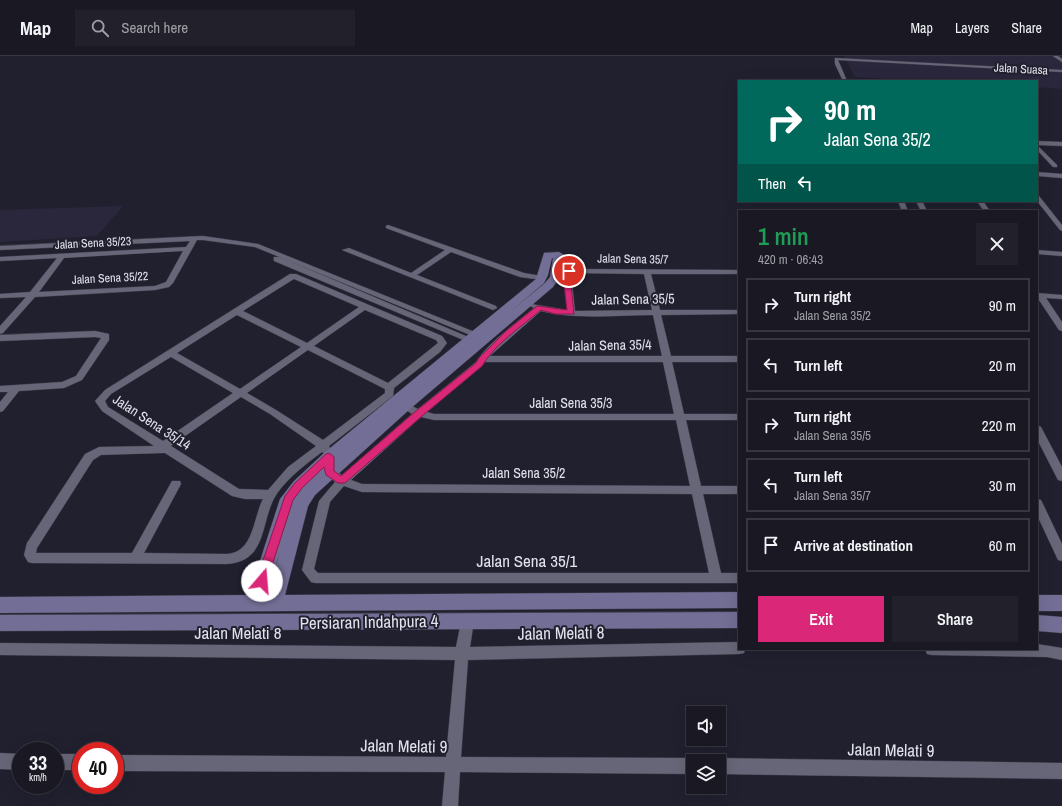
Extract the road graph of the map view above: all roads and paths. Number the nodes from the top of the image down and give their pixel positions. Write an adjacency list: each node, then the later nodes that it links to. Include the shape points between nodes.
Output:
1 (899, 56): 4 (street)
2 (1056, 56): 3 (street, Jalan Suasa)
3 (1062, 61)
4 (904, 62): 5 (street, Jalan Suasa); 6 (street, Jalan Suasa, via 836,59)
5 (1062, 71)
6 (845, 80)
7 (1038, 143): 8 (street)
8 (1062, 144)
9 (1038, 148): 10 (street)
10 (1055, 166)
11 (1038, 174): 12 (street)
12 (1062, 176)
13 (1038, 198): 15 (street)
14 (388, 227): 18 (street)
15 (1062, 229)
16 (191, 244): 17 (street); 20 (street); 23 (street, Jalan Sena 35/23); 25 (street, via 212,238 256,245); 26 (street, via 249,249); 32 (street, Jalan Sena 35/22, via 169,283 161,287)
17 (0, 248)
18 (450, 249): 30 (street); 31 (street, via 523,275)
19 (346, 250): 30 (street)
20 (0, 252)
21 (1038, 252): 22 (street)
22 (1062, 254)
23 (62, 256): 24 (street, Jalan Sena 35/23); 32 (street)
24 (0, 259)
25 (312, 266): 26 (street); 46 (street)
26 (303, 270): 29 (street); 46 (street)
27 (647, 271): 28 (street, Jalan Sena 35/7); 40 (street); 42 (street, Jalan Sena 35/7, via 569,271 567,275)
28 (738, 272)
29 (293, 276): 37 (street); 39 (street)
30 (411, 276): 38 (street)
31 (542, 278): 36 (street, via 548,255 559,255 555,277); 46 (street)
32 (33, 294): 33 (street, Jalan Sena 35/22); 44 (street)
33 (0, 296)
34 (1039, 296): 35 (street); 43 (street)
35 (1062, 297)
36 (534, 306): 42 (street, Jalan Sena 35/5); 46 (street); 51 (street)
37 (364, 307): 47 (street); 53 (street, via 439,338 443,343)
38 (493, 308)
39 (236, 311): 47 (street); 48 (street)
40 (656, 311): 41 (street, Jalan Sena 35/5); 42 (street, Jalan Sena 35/5); 49 (street)
41 (738, 312)
42 (571, 313)
43 (1062, 328)
44 (0, 331)
45 (0, 338): 52 (street, via 95,334 106,336 84,374 73,382 64,385)
46 (478, 339): 56 (street); 63 (street)
47 (308, 347): 53 (street); 55 (street)
48 (171, 353): 55 (street); 62 (street, Jalan Sena 35/14, via 108,392 100,401 105,409)
49 (667, 358): 50 (street, Jalan Sena 35/4); 51 (street, Jalan Sena 35/4); 59 (street)
50 (738, 359)
51 (482, 360): 58 (street)
52 (16, 388): 54 (street); 57 (street)
53 (389, 388): 63 (street, via 390,394)
54 (0, 389)
55 (241, 394): 62 (street); 63 (street)
56 (405, 406): 58 (street, Jalan Sena 35/3); 64 (street)
57 (0, 409)
58 (419, 413): 59 (street, Jalan Sena 35/3, via 434,417); 66 (street)
59 (680, 417): 60 (street, Jalan Sena 35/3); 68 (street)
60 (738, 417)
61 (1038, 431): 65 (street)
62 (166, 448): 70 (street, Jalan Sena 35/14, via 236,493); 73 (street, via 94,453 87,460 30,551 30,555 35,559)
63 (327, 451): 64 (street); 70 (street, via 292,470); 79 (street, via 288,498)
64 (329, 472): 66 (street, Jalan Sena 35/2); 80 (street, via 301,504)
65 (1062, 477)
66 (342, 481): 68 (street, Jalan Sena 35/2, via 362,488); 74 (street, Jalan Sena 35/1, via 325,501 310,556 308,570 314,578)
67 (176, 484): 73 (street)
68 (697, 490): 69 (street, Jalan Sena 35/2); 74 (street)
69 (738, 490)
70 (270, 494): 73 (street, via 253,544 243,556 226,559)
71 (1038, 505): 72 (street)
72 (1062, 556)
73 (135, 559)
74 (716, 577): 75 (street, Jalan Sena 35/1)
75 (738, 578)
76 (738, 600): 80 (street, Persiaran Indahpura 4)
77 (1038, 603): 81 (street)
78 (0, 604): 79 (street, Persiaran Indahpura 4)
79 (255, 604): 80 (street, Persiaran Indahpura 4)
80 (274, 604)
81 (1062, 604)
82 (738, 620): 83 (street, Persiaran Indahpura 4)
83 (467, 621): 84 (street, Persiaran Indahpura 4); 90 (street)
84 (0, 623)
85 (1038, 623): 86 (street)
86 (1062, 625)
87 (738, 648): 90 (street, Jalan Melati 8)
88 (0, 649): 90 (street, Jalan Melati 8)
89 (990, 650): 91 (street, via 1047,651)
90 (462, 654): 95 (street)
91 (1062, 654)
92 (0, 761): 93 (street)
93 (12, 762)
94 (124, 763): 95 (street, Jalan Melati 9)
95 (452, 765): 96 (street, Jalan Melati 9); 99 (street)
96 (686, 766)
97 (726, 766): 98 (street, Jalan Melati 9)
98 (1062, 772)
99 (450, 806)

